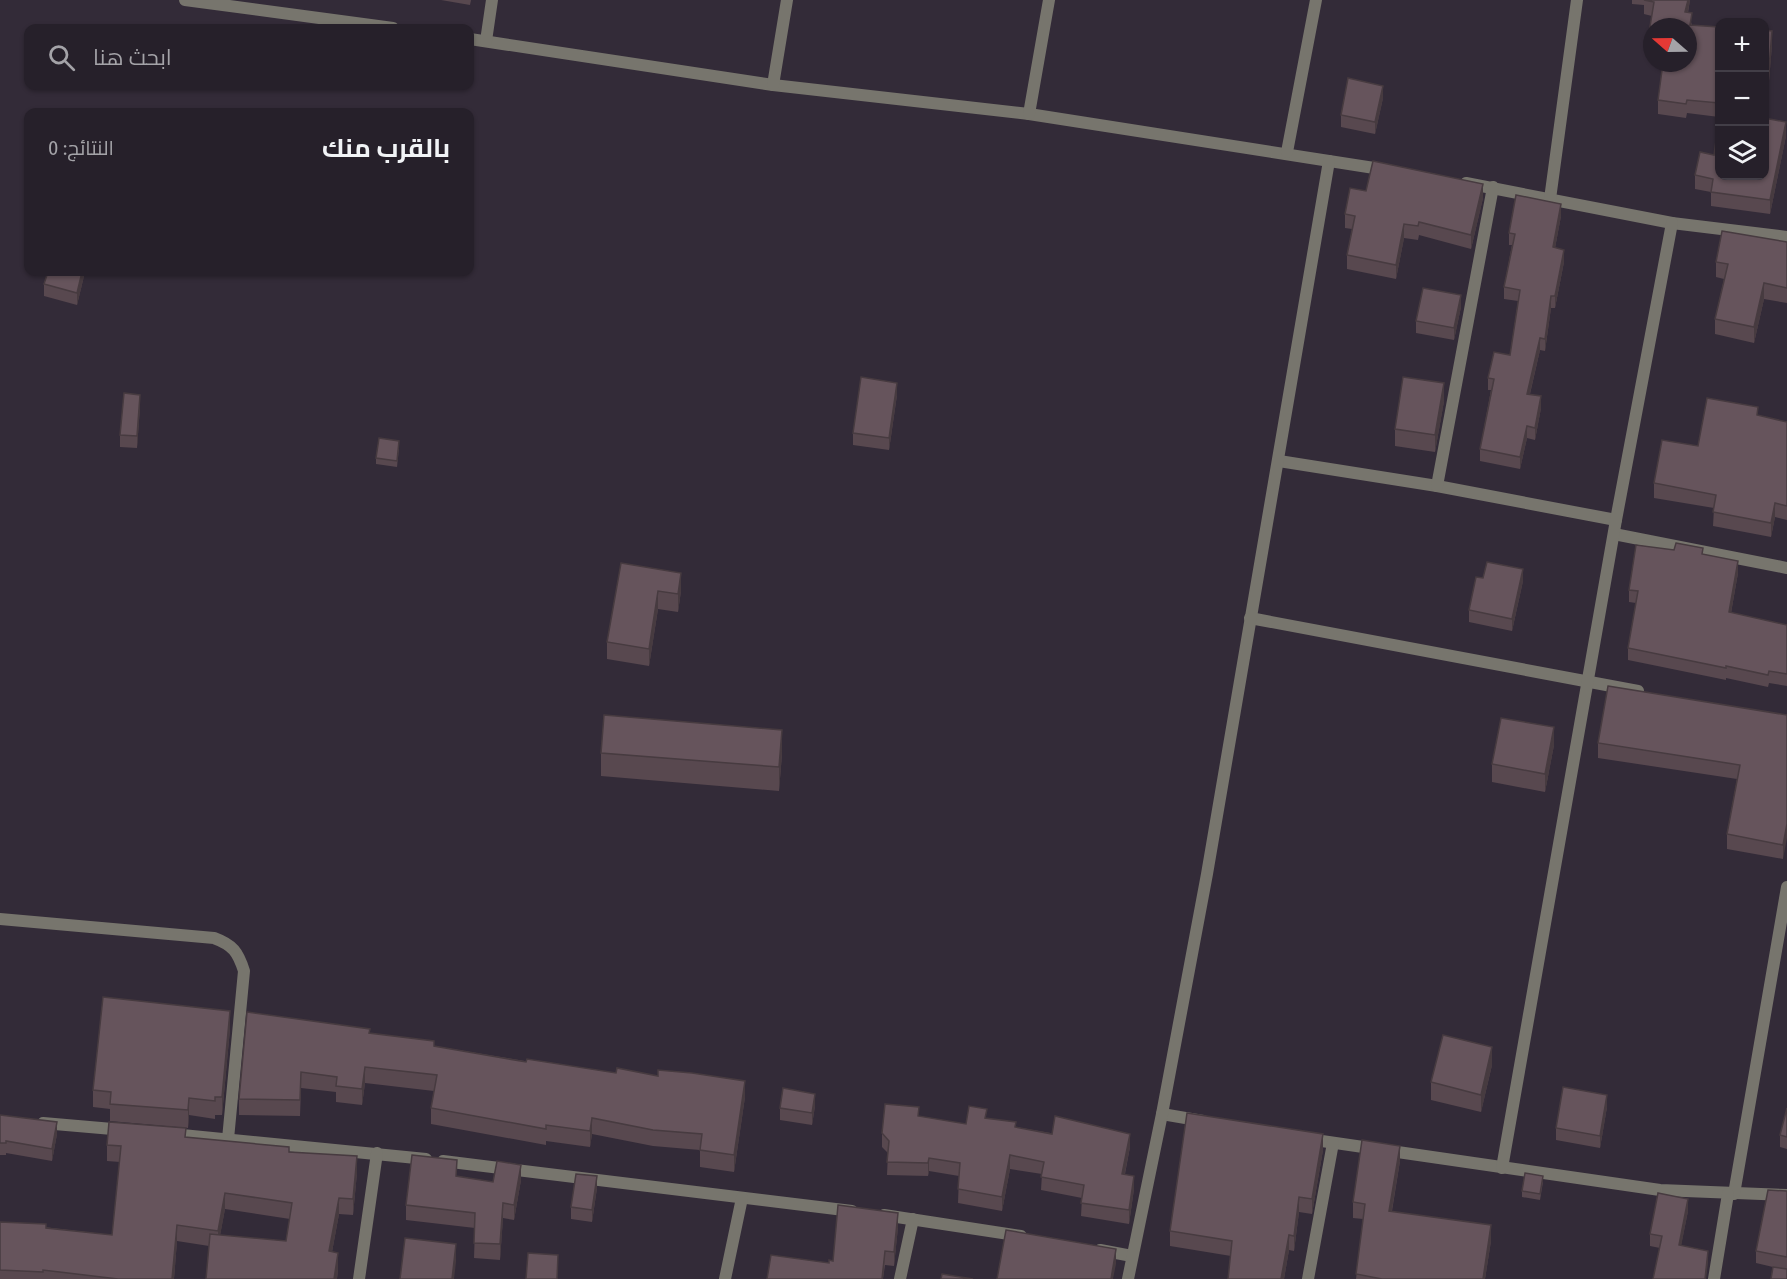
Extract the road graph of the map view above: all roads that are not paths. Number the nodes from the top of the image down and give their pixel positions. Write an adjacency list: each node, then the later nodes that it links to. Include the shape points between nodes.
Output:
1 (185, 0): 7 (street)
2 (492, 0): 9 (street)
3 (787, 0): 10 (street)
4 (1049, 0): 11 (street)
5 (1316, 0): 12 (street)
6 (1577, 0): 17 (street)
7 (363, 24)
8 (474, 40): 9 (street)
9 (486, 41): 10 (street)
10 (773, 85): 11 (street)
11 (1029, 114): 12 (street)
12 (1287, 152): 13 (street)
13 (1329, 161): 14 (street); 20 (street)
14 (1399, 172)
15 (1458, 181): 16 (street)
16 (1493, 187): 17 (street); 21 (street)
17 (1551, 199): 18 (street)
18 (1672, 223): 19 (street); 22 (street)
19 (1786, 233)
20 (1279, 461): 21 (street); 25 (street)
21 (1437, 486): 22 (street)
22 (1616, 520): 23 (street)
23 (1614, 534): 24 (street); 26 (street)
24 (1787, 568)
25 (1250, 618): 26 (street); 30 (street)
26 (1588, 682): 27 (street); 39 (street)
27 (1647, 693)
28 (1787, 887): 40 (street)
29 (0, 919): 36 (street, via 214,938 231,944 244,971)
30 (1162, 1114): 32 (street); 46 (street)
31 (34, 1123): 33 (street)
32 (1219, 1124)
33 (137, 1131)
34 (160, 1133): 36 (street)
35 (1299, 1137): 37 (street)
36 (228, 1139): 38 (street)
37 (1333, 1143): 39 (street); 51 (street)
38 (377, 1153): 42 (street); 47 (street)
39 (1502, 1168): 40 (street, via 1660,1190)
40 (1731, 1194): 41 (street); 52 (street)
41 (1787, 1195)
42 (742, 1198): 43 (street); 48 (street)
43 (913, 1219): 44 (street); 49 (street)
44 (1035, 1238)
45 (1090, 1248): 46 (street)
46 (1132, 1256): 50 (street)
47 (359, 1279)
48 (725, 1279)
49 (900, 1279)
50 (1128, 1279)
51 (1308, 1279)
52 (1714, 1279)

